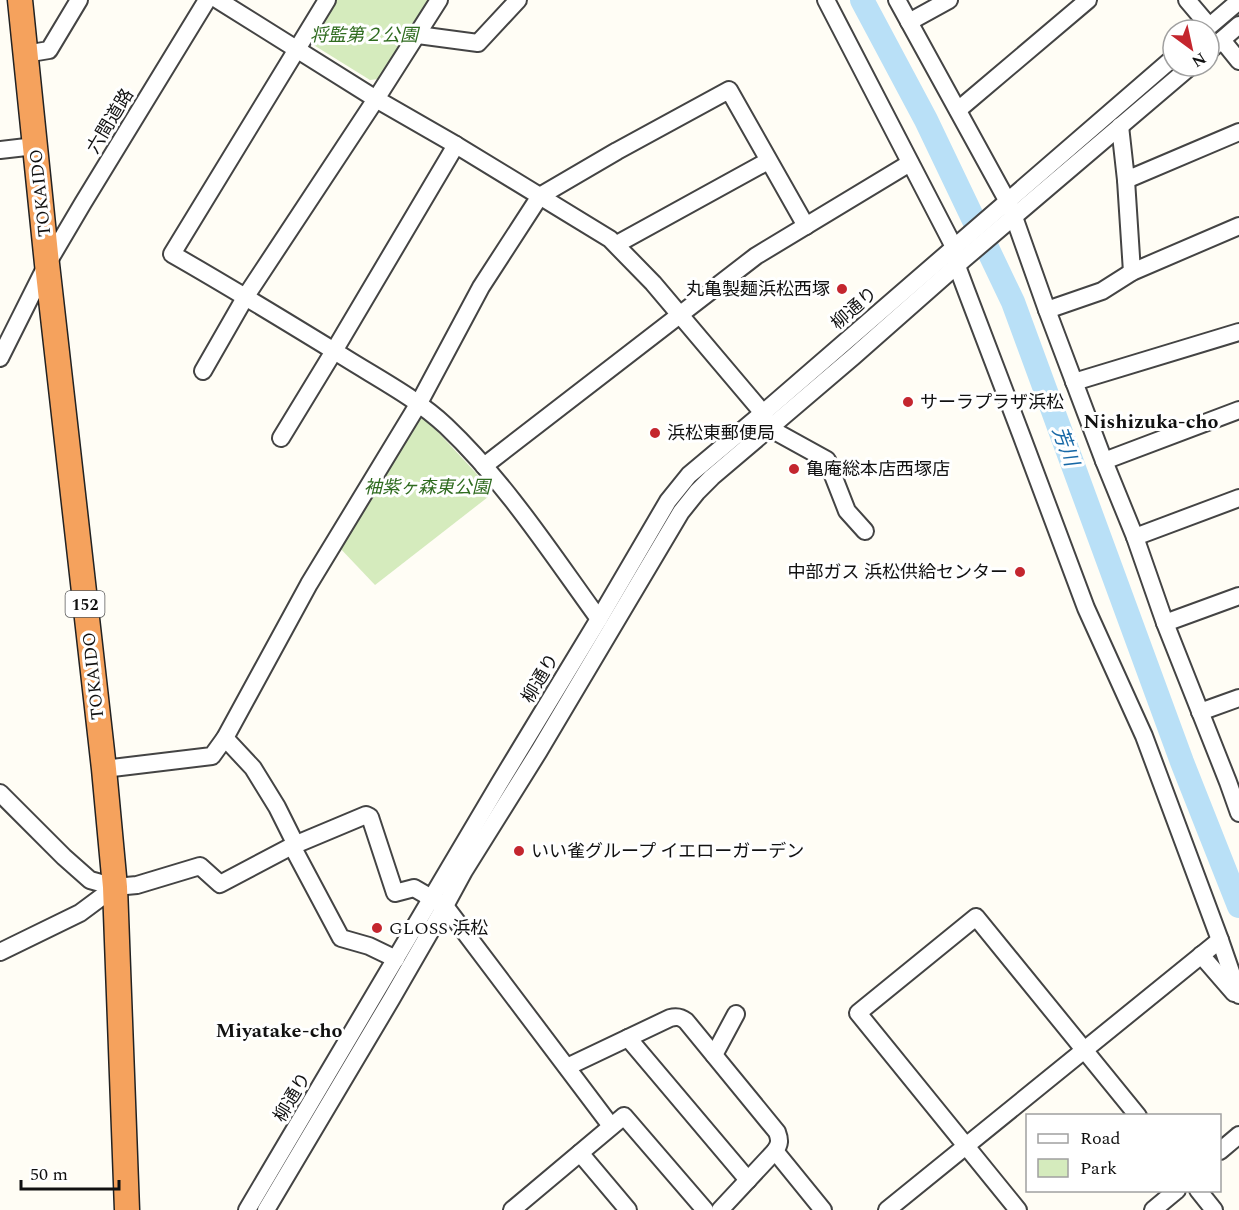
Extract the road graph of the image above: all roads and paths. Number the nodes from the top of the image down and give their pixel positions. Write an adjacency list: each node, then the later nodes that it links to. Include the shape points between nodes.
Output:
1 (20, 0): 22 (highway, TOKAIDO / 152)
2 (79, 0): 22 (street, via 50,50)
3 (207, 0): 42 (street, 六間道路)
4 (218, 0): 20 (street)
5 (327, 0): 20 (street)
6 (439, 0): 18 (street)
7 (518, 0): 18 (street, via 478,43)
8 (826, 0): 34 (street)
9 (897, 0): 16 (street)
10 (949, 0): 16 (street)
11 (1088, 0): 27 (street)
12 (1186, 0): 14 (street)
13 (1239, 1): 15 (street)
14 (1200, 18)
15 (1219, 18)
16 (909, 22): 27 (street)
17 (1239, 25): 19 (street)
18 (418, 35): 26 (street)
19 (1221, 41)
20 (297, 50): 26 (street); 44 (street, via 172,254)
21 (1221, 50): 23 (street)
22 (26, 54): 31 (highway, TOKAIDO / 152)
23 (1239, 61)
24 (1161, 69): 37 (street)
25 (1177, 78): 28 (street)
26 (376, 99): 30 (street); 44 (street)
27 (958, 110): 37 (street)
28 (1120, 126): 35 (street); 37 (street)
29 (1239, 132): 35 (street)
30 (456, 144): 36 (street); 49 (street)
31 (35, 146): 32 (street); 42 (highway, TOKAIDO / 152)
32 (0, 150)
33 (768, 161): 36 (street, via 729,90); 38 (street); 40 (street)
34 (910, 164): 38 (street); 41 (street)
35 (1126, 180): 43 (street)
36 (540, 196): 40 (street); 52 (street, via 481,286)
37 (1007, 213): 41 (street, 柳通り); 45 (street)
38 (806, 226): 46 (street, via 756,256)
39 (1239, 226): 43 (street)
40 (617, 244): 46 (street)
41 (958, 254): 54 (street, 柳通り); 74 (street, via 1086,608 1144,736)
42 (47, 264): 48 (street, 六間道路); 67 (highway, TOKAIDO / 152)
43 (1132, 272): 45 (street, via 1102,291)
44 (246, 296): 49 (street); 50 (street)
45 (1047, 310): 51 (street)
46 (680, 315): 54 (street); 57 (street)
47 (1239, 332): 51 (street)
48 (2, 350)
49 (334, 351): 52 (street); 55 (street)
50 (203, 371)
51 (1074, 382): 56 (street)
52 (419, 403): 57 (street); 66 (street, via 309,584)
53 (1239, 410): 56 (street)
54 (766, 421): 59 (street, via 827,460 848,511); 62 (street, 柳通り, via 689,475 668,501); 73 (street, 柳通り, via 681,512 539,751 464,871)
55 (280, 438)
56 (1104, 461): 60 (street)
57 (484, 466): 62 (street)
58 (1239, 498): 60 (street)
59 (865, 531)
60 (1135, 537): 63 (street)
61 (1239, 596): 63 (street)
62 (599, 619): 73 (street, 柳通り, via 498,784)
63 (1165, 623): 65 (street)
64 (1239, 698): 65 (street)
65 (1200, 712): 68 (street)
66 (225, 738): 67 (street, via 212,756); 71 (street, via 253,768)
67 (104, 769): 72 (highway, TOKAIDO / 152)
68 (1234, 780): 70 (street)
69 (0, 793): 72 (street, via 90,880)
70 (1239, 813)
71 (294, 845): 72 (street, via 220,884 200,866 137,885); 73 (street, via 366,814 395,893 414,888); 77 (street, via 341,938)
72 (115, 887): 75 (street, via 80,913); 95 (highway, TOKAIDO / 152)
73 (439, 902): 77 (street, 柳通り); 83 (street); 97 (street, 柳通り)
74 (1220, 940): 76 (street); 78 (street)
75 (0, 952)
76 (1201, 955): 78 (street); 81 (street)
77 (396, 959): 96 (street, 柳通り)
78 (1239, 997)
79 (736, 1014): 82 (street)
80 (627, 1038): 82 (street, via 670,1018 682,1018); 83 (street); 91 (street)
81 (1084, 1050): 84 (street); 87 (street); 87 (street, via 976,917 940,946 858,1013)
82 (714, 1055): 89 (street, via 777,1132 780,1138)
83 (567, 1067): 85 (street)
84 (1136, 1114)
85 (611, 1126): 90 (street); 99 (street, via 624,1116)
86 (1239, 1135): 88 (street)
87 (966, 1146): 102 (street); 103 (street)
88 (1221, 1150)
89 (775, 1151): 91 (street); 101 (street)
90 (580, 1153): 94 (street); 98 (street)
91 (748, 1180): 100 (street)
92 (1176, 1192): 104 (street)
93 (1199, 1192): 105 (street)
94 (622, 1208)
95 (127, 1210)
96 (247, 1210)
97 (267, 1210)
98 (512, 1210)
99 (705, 1210)
100 (720, 1210)
101 (823, 1210)
102 (887, 1210)
103 (1018, 1210)
104 (1153, 1210)
105 (1214, 1210)

